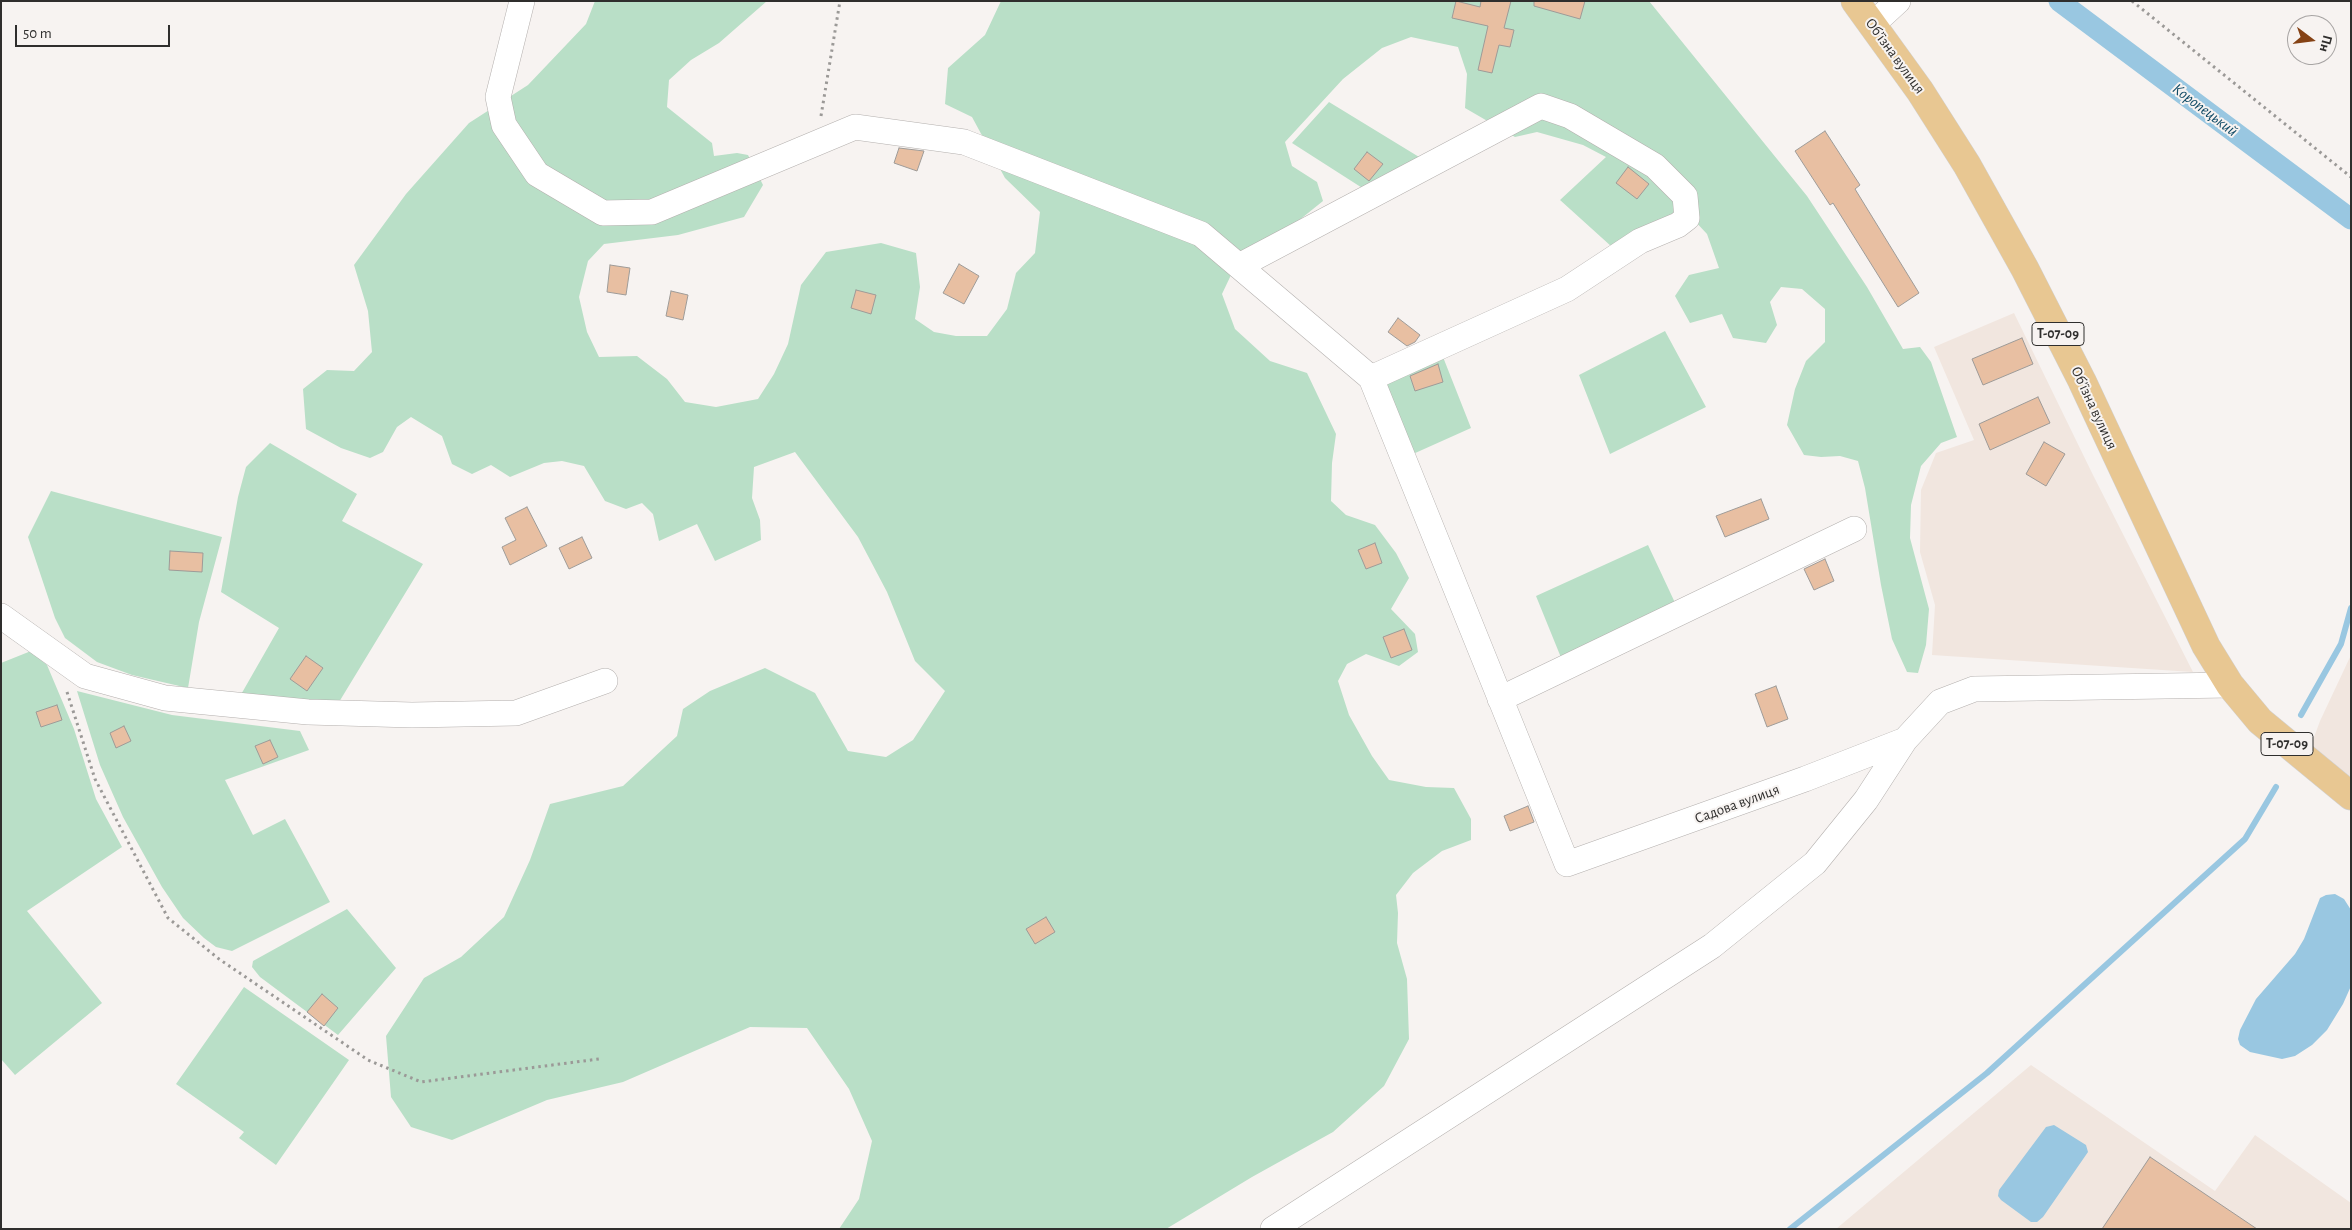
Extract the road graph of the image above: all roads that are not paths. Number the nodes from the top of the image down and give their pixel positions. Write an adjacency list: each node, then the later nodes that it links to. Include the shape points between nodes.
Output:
1 (522, 1): 5 (street, via 498,97 504,125 537,174 603,213 652,212 855,127 964,142 1201,234)
2 (1854, 1): 4 (main road, Обʼїзна вулиця / Т-07-09)
3 (1898, 1): 4 (street)
4 (1872, 25): 10 (main road, Обʼїзна вулиця / Т-07-09, via 1920,91 1967,165 2024,269 2082,381 2206,646)
5 (1239, 266): 6 (street); 6 (street, via 1540,106 1570,116 1655,166 1685,196 1686,218 1678,225 1640,241 1567,289)
6 (1371, 378): 11 (street)
7 (1854, 529): 11 (street)
8 (1, 616): 9 (street, via 86,676 165,698 308,712 516,713)
9 (605, 681)
10 (2230, 685): 12 (street, via 1974,689 1940,702); 13 (main road, Обʼїзна вулиця / Т-07-09, via 2260,722)
11 (1500, 699): 12 (street, Садова вулиця, via 1568,864)
12 (1905, 740): 14 (street, via 1866,800 1815,863 1712,946)
13 (2351, 796)
14 (1273, 1229)

